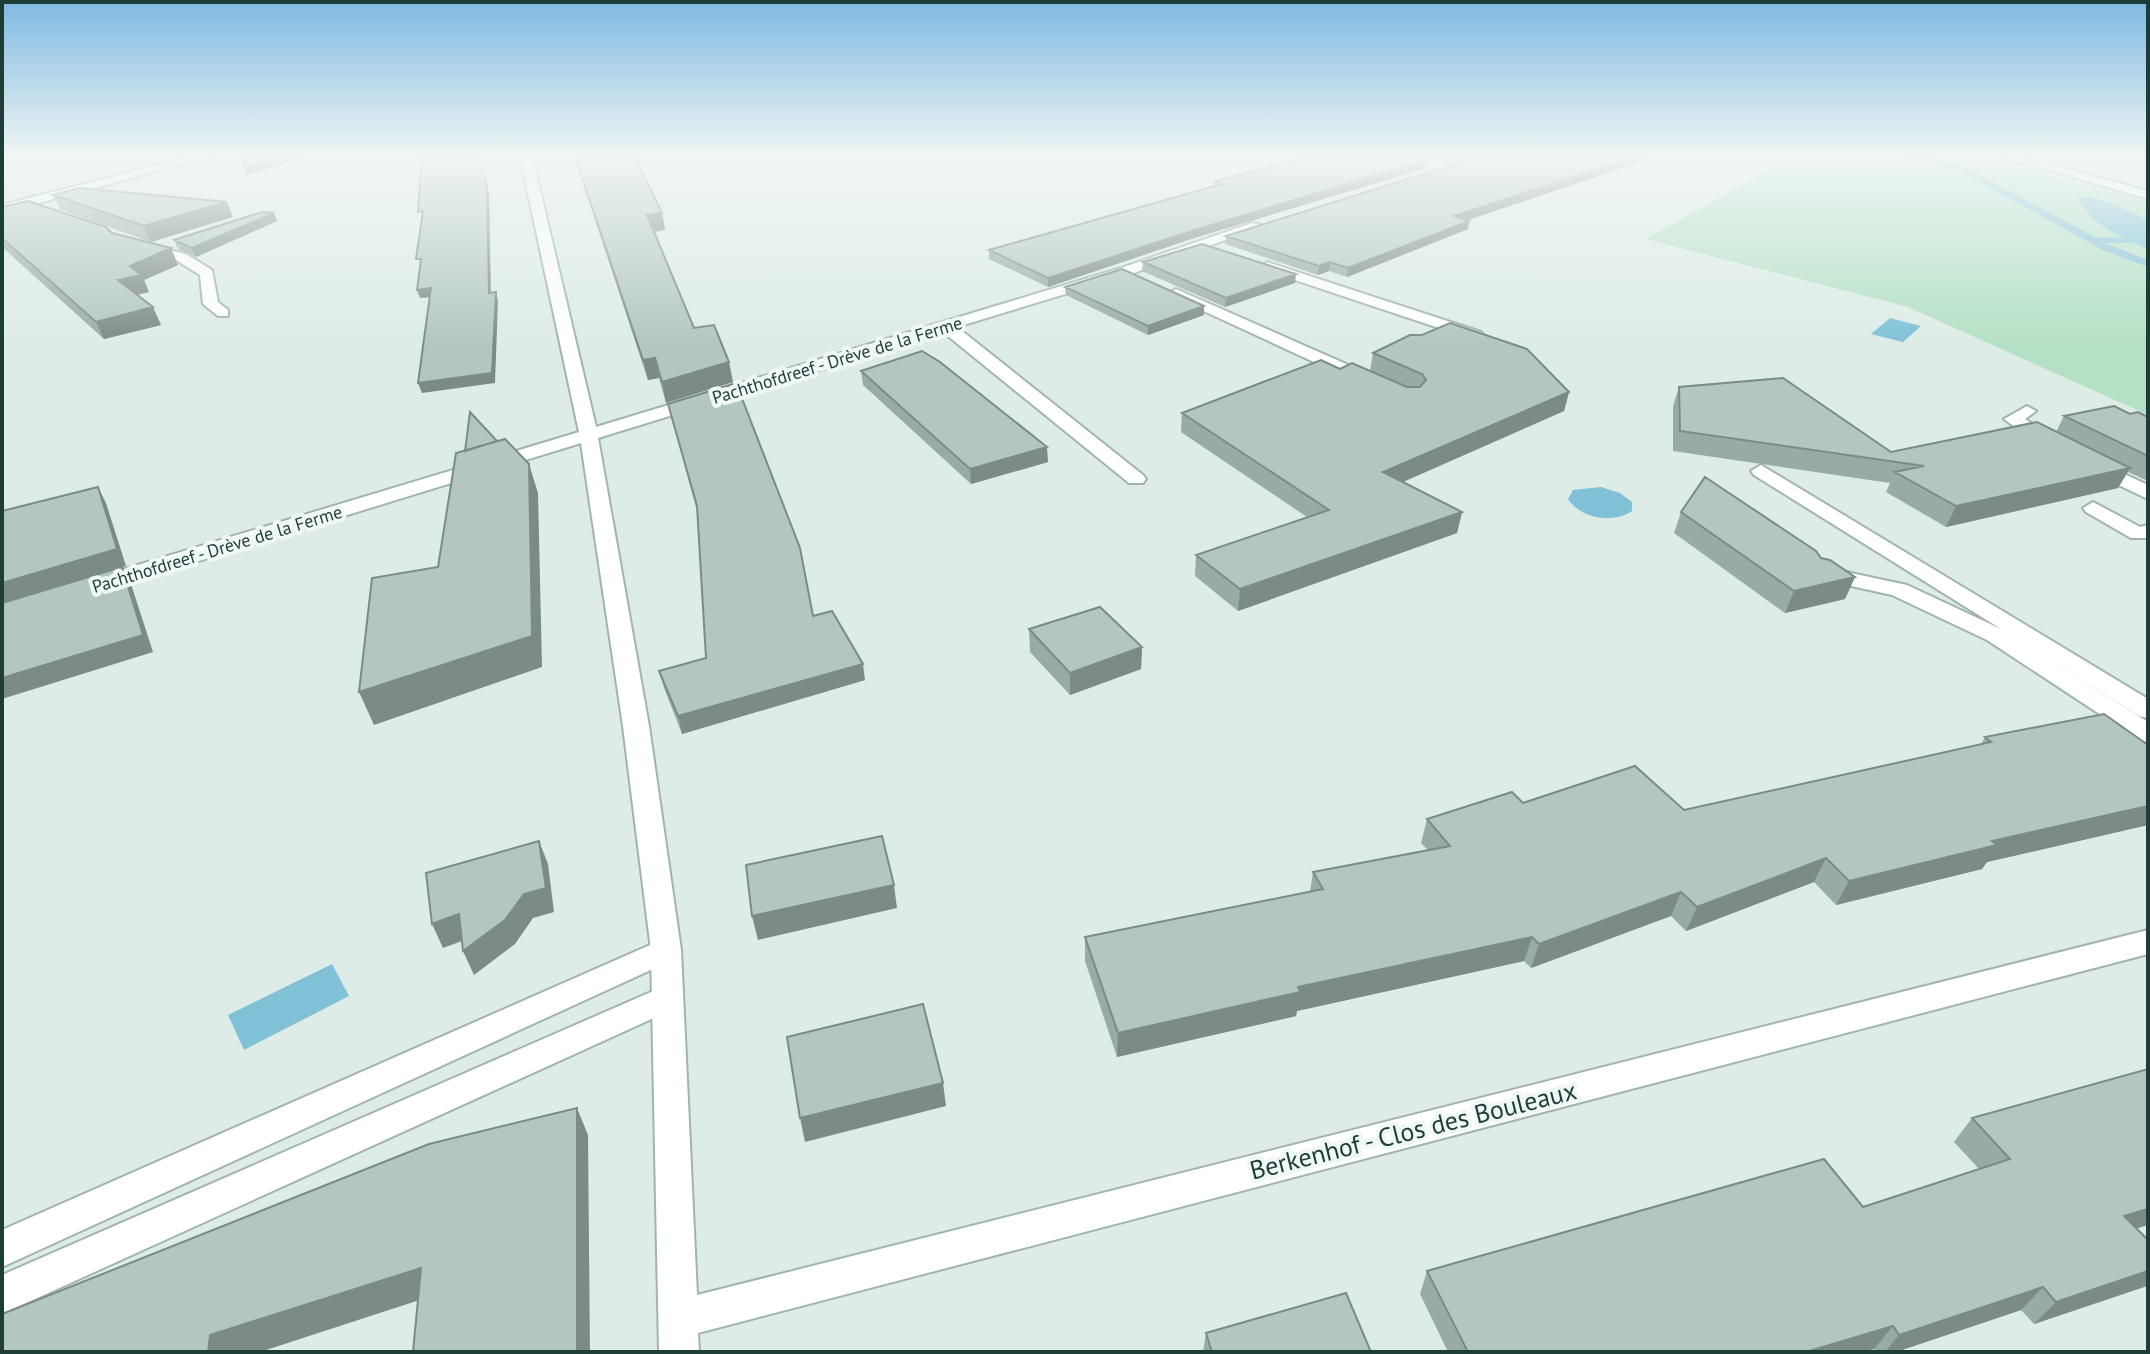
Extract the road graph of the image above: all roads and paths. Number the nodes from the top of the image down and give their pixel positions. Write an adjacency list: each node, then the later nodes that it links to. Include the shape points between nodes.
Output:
1 (540, 219): 15 (street)
2 (1273, 222): 5 (street, Pachthofdreef - Drève de la Ferme)
3 (179, 241): 6 (street)
4 (125, 243): 6 (street)
5 (1200, 244): 7 (street, Pachthofdreef - Drève de la Ferme); 10 (street)
6 (152, 250): 8 (street, via 181,257 207,273 211,304)
7 (1126, 271): 9 (street, Pachthofdreef - Drève de la Ferme); 13 (street)
8 (223, 313)
9 (947, 327): 15 (street, Pachthofdreef - Drève de la Ferme); 17 (street)
10 (1454, 328): 11 (street); 12 (street)
11 (1491, 340)
12 (1426, 341)
13 (1382, 386)
14 (2027, 411): 18 (street, via 2013,419 2040,439)
15 (589, 436): 22 (street, Pachthofdreef - Drève de la Ferme); 26 (street)
16 (1761, 471): 23 (street)
17 (1136, 479)
18 (2148, 493)
19 (2093, 508): 20 (street, via 2138,534)
20 (2148, 531)
21 (1821, 572): 24 (street, via 1899,590 1995,635)
22 (77, 591)
23 (2148, 710)
24 (2148, 734)
25 (2148, 942): 30 (street, Berkenhof - Clos des Bouleaux)
26 (666, 950): 27 (street); 28 (street)
27 (667, 998): 29 (street); 30 (street)
28 (2, 1249)
29 (2, 1295)
30 (679, 1336)

